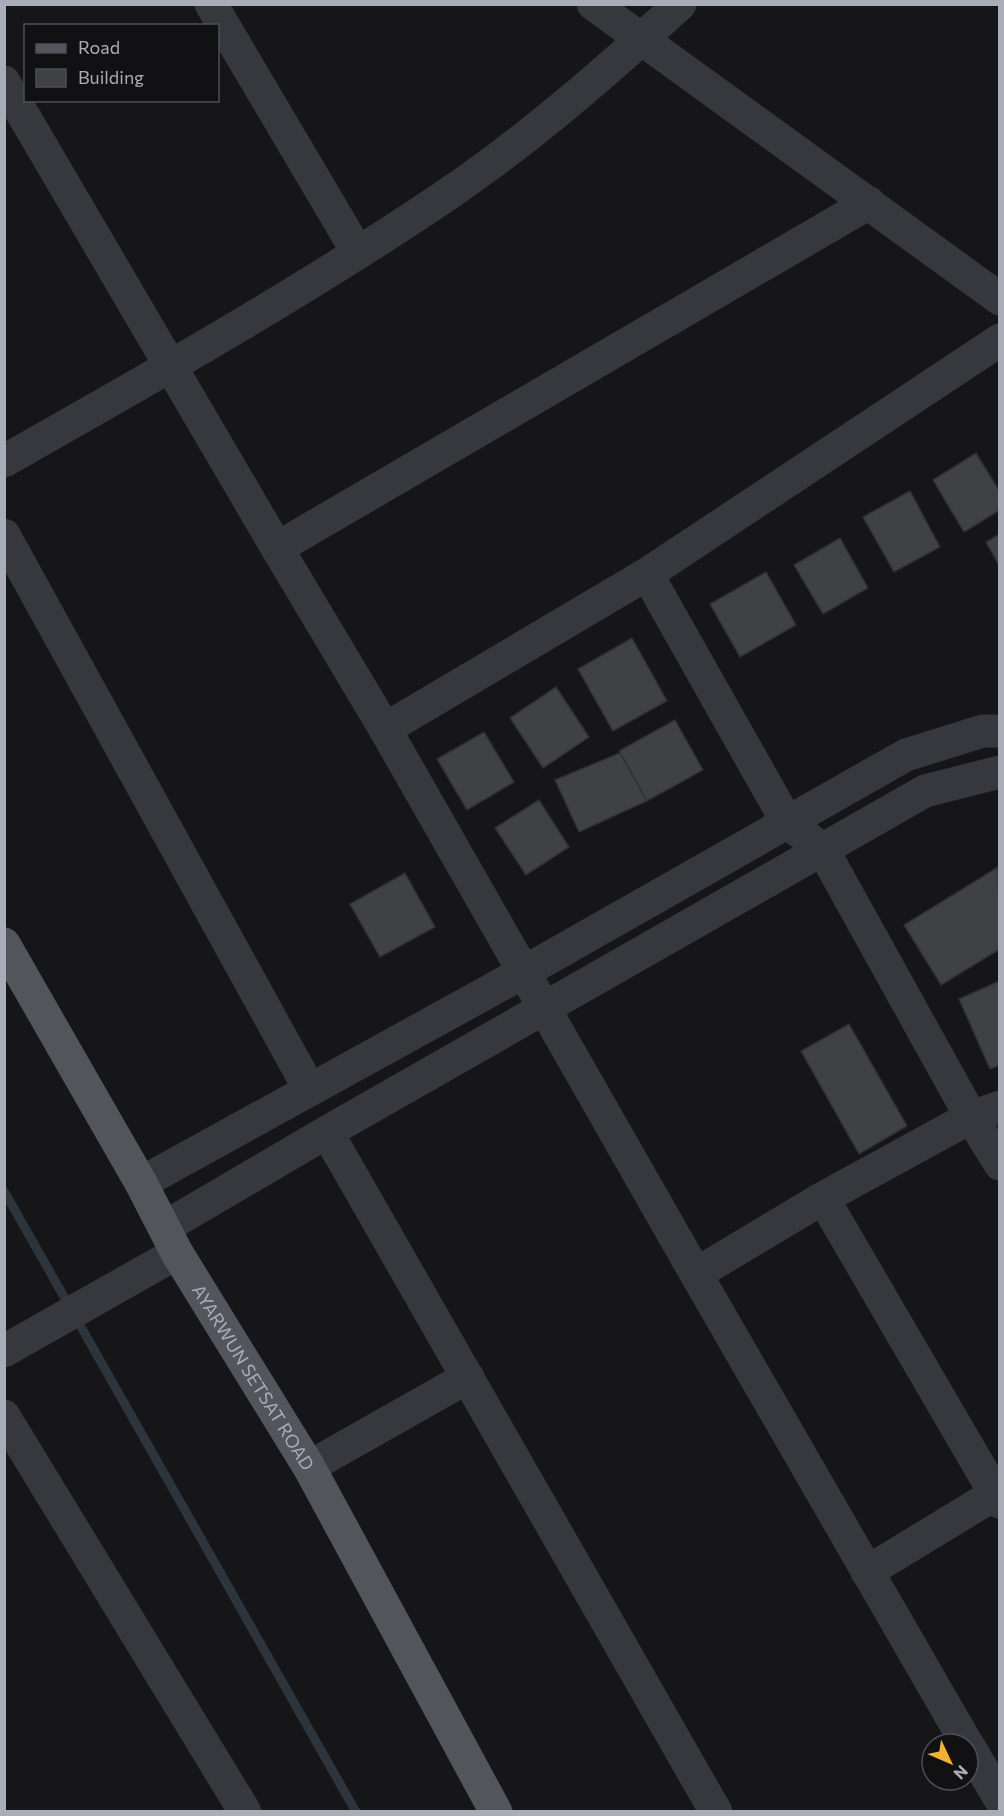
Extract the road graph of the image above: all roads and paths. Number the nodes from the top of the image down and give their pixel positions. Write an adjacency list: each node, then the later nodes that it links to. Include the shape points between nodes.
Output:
1 (211, 4): 7 (street)
2 (593, 4): 4 (street)
3 (680, 4): 4 (street)
4 (642, 39): 6 (street); 7 (street, via 509,149)
5 (4, 82): 10 (street)
6 (870, 203): 8 (street); 13 (street)
7 (358, 253): 10 (street)
8 (999, 299)
9 (999, 340): 14 (street)
10 (171, 366): 11 (street); 13 (street)
11 (4, 461)
12 (4, 535): 23 (street)
13 (277, 548): 15 (street)
14 (646, 574): 15 (street); 18 (street)
15 (385, 729): 21 (street)
16 (999, 731): 18 (street, via 983,731 906,755)
17 (999, 772): 19 (street, via 926,791)
18 (787, 822): 19 (street); 21 (street)
19 (823, 849): 22 (street); 24 (street)
20 (4, 944): 27 (main road, AYARWUN SETSAT ROAD)
21 (524, 972): 22 (street); 23 (street)
22 (544, 1008): 25 (street); 30 (street)
23 (310, 1090): 27 (street)
24 (985, 1112): 26 (street); 28 (street)
25 (327, 1132): 29 (street); 32 (street)
26 (999, 1164)
27 (141, 1183): 29 (main road, AYARWUN SETSAT ROAD)
28 (823, 1198): 30 (street); 35 (street)
29 (171, 1240): 31 (street, via 91,1302); 34 (main road, AYARWUN SETSAT ROAD)
30 (696, 1274): 36 (street)
31 (4, 1351)
32 (468, 1377): 34 (street); 42 (street)
33 (4, 1416): 40 (street)
34 (309, 1467): 41 (main road, AYARWUN SETSAT ROAD)
35 (998, 1496): 36 (street)
36 (867, 1572): 37 (street)
37 (961, 1732)
38 (980, 1765): 39 (street)
39 (999, 1799)
40 (245, 1812)
41 (496, 1812)
42 (716, 1812)

